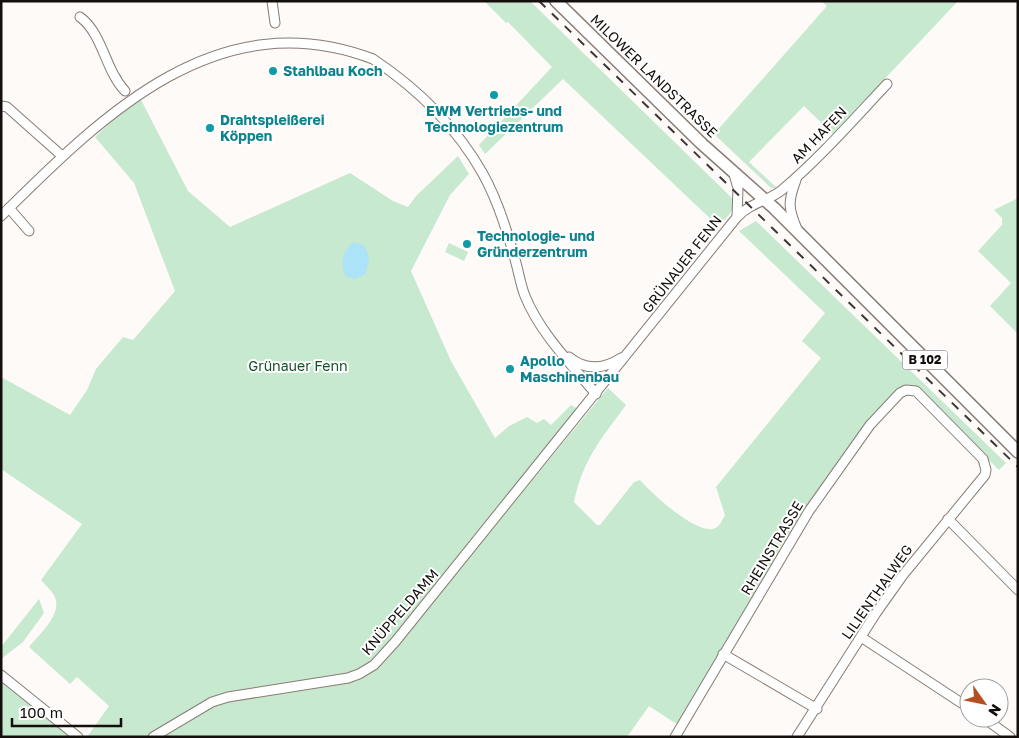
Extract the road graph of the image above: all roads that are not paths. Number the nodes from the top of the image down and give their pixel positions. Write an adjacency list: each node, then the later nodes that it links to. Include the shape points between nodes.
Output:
1 (272, 1): 4 (street)
2 (556, 1): 9 (main road, MILOWER LANDSTRASSE / B 102)
3 (80, 17): 8 (street, via 91,29 110,70 129,87)
4 (275, 23)
5 (347, 42): 17 (street, GRÜNAUER FENN, via 418,95 463,141 490,188 525,298)
6 (887, 84): 10 (street, AM HAFEN)
7 (1, 106): 8 (street, via 7,107)
8 (61, 155): 12 (street)
9 (733, 171): 11 (main road, MILOWER LANDSTRASSE / B 102); 14 (street, via 738,188)
10 (796, 178): 11 (street, AM HAFEN); 16 (street, MILOWER LANDSTRASSE, via 788,199 790,214)
11 (764, 199): 14 (street, GRÜNAUER FENN, via 749,205); 16 (main road, MILOWER LANDSTRASSE / B 102)
12 (9, 208): 13 (street); 15 (street)
13 (1, 216)
14 (737, 217): 18 (street, GRÜNAUER FENN)
15 (29, 230)
16 (799, 234): 20 (main road, MILOWER LANDSTRASSE / B 102)
17 (559, 349): 18 (street, GRÜNAUER FENN, via 574,361 595,368 609,365); 19 (street, GRÜNAUER FENN)
18 (628, 354): 19 (street, GRÜNAUER FENN)
19 (596, 394): 31 (street, KNÜPPELDAMM, via 374,665 348,678 212,702)
20 (1018, 452)
21 (986, 470): 22 (street, LILIENTHALWEG, via 983,480); 25 (street, RHEINSTRASSE, via 983,459 916,392 900,393 870,425 810,511)
22 (948, 519): 23 (street); 24 (street, LILIENTHALWEG)
23 (1018, 590)
24 (861, 637): 27 (street); 28 (street, LILIENTHALWEG)
25 (723, 654): 28 (street); 32 (street, RHEINSTRASSE)
26 (1, 675): 30 (street)
27 (959, 701)
28 (817, 709): 33 (street, LILIENTHALWEG)
29 (998, 728): 34 (street)
30 (78, 737)
31 (153, 737)
32 (675, 737)
33 (797, 737)
34 (1010, 737)

